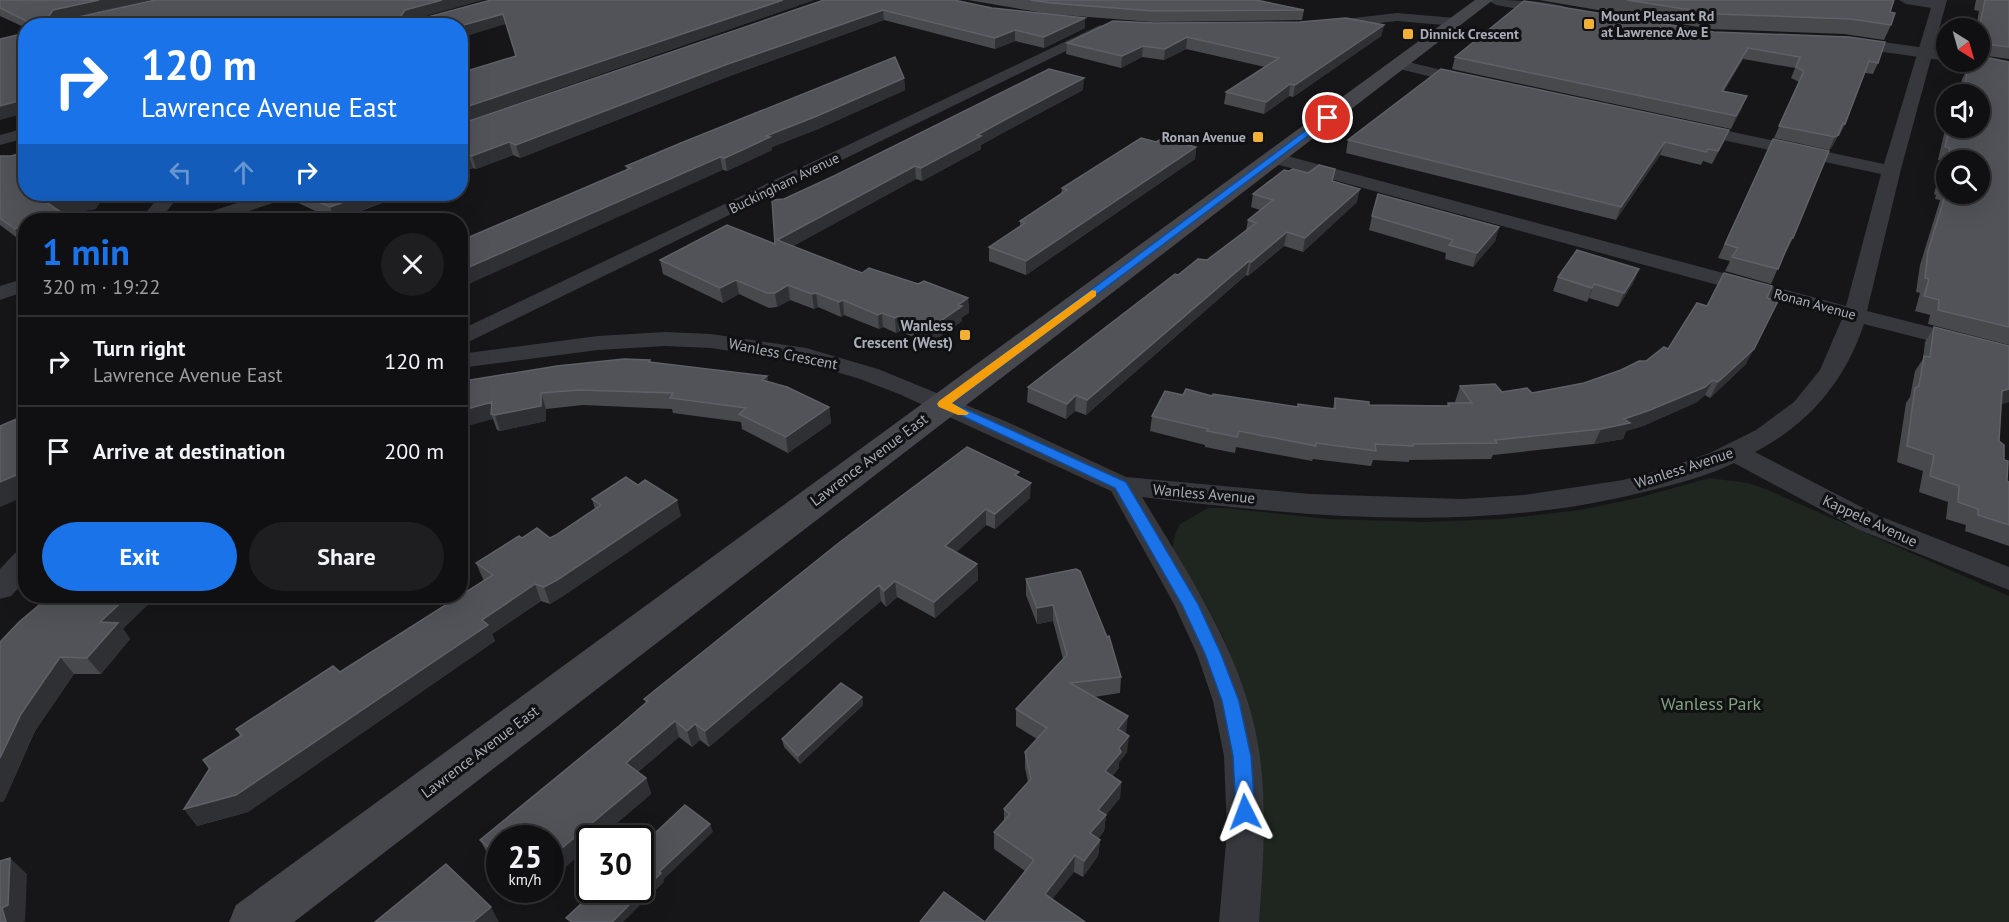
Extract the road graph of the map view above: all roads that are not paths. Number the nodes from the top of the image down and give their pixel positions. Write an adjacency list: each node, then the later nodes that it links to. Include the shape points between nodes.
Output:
1 (1485, 0): 6 (main road, Lawrence Avenue East)
2 (1496, 0): 3 (street, via 1583,12)
3 (1551, 0)
4 (1906, 0): 5 (street)
5 (1939, 3): 10 (street, Wanless Avenue)
6 (1455, 22): 8 (street, via 1398,17); 12 (main road, Lawrence Avenue East)
7 (1084, 24): 27 (street, Buckingham Avenue, via 1113,27)
8 (1318, 26)
9 (1824, 41): 10 (street)
10 (1926, 53): 11 (street); 19 (street, Wanless Avenue)
11 (1936, 54)
12 (1400, 65): 13 (street); 18 (main road, Lawrence Avenue East)
13 (1482, 83)
14 (1668, 123): 19 (street)
15 (18, 135): 16 (street)
16 (0, 141): 17 (street)
17 (18, 143)
18 (1274, 158): 26 (street, Ronan Avenue); 30 (main road, Lawrence Avenue East)
19 (1891, 171): 26 (street, Wanless Avenue)
20 (165, 201): 22 (street)
21 (260, 201): 23 (street)
22 (156, 213)
23 (225, 213)
24 (18, 288): 25 (street)
25 (0, 293)
26 (1854, 315): 28 (street, Ronan Avenue); 31 (street, Wanless Avenue, via 1834,369 1814,399 1789,421)
27 (468, 335)
28 (2009, 354)
29 (468, 360): 30 (street, Wanless Crescent, via 598,343 711,341 832,362)
30 (943, 404): 32 (street, Wanless Crescent); 38 (main road, Lawrence Avenue East)
31 (1736, 453): 32 (street, Wanless Avenue, via 1614,490 1479,508 1306,503); 36 (street, Kappele Avenue, via 1868,522)
32 (1121, 485): 39 (street, via 1190,604 1230,701 1242,756 1246,831)
33 (18, 551): 34 (street)
34 (0, 559)
35 (18, 569): 37 (street)
36 (2009, 579)
37 (0, 588)
38 (254, 922)
39 (1239, 922)

